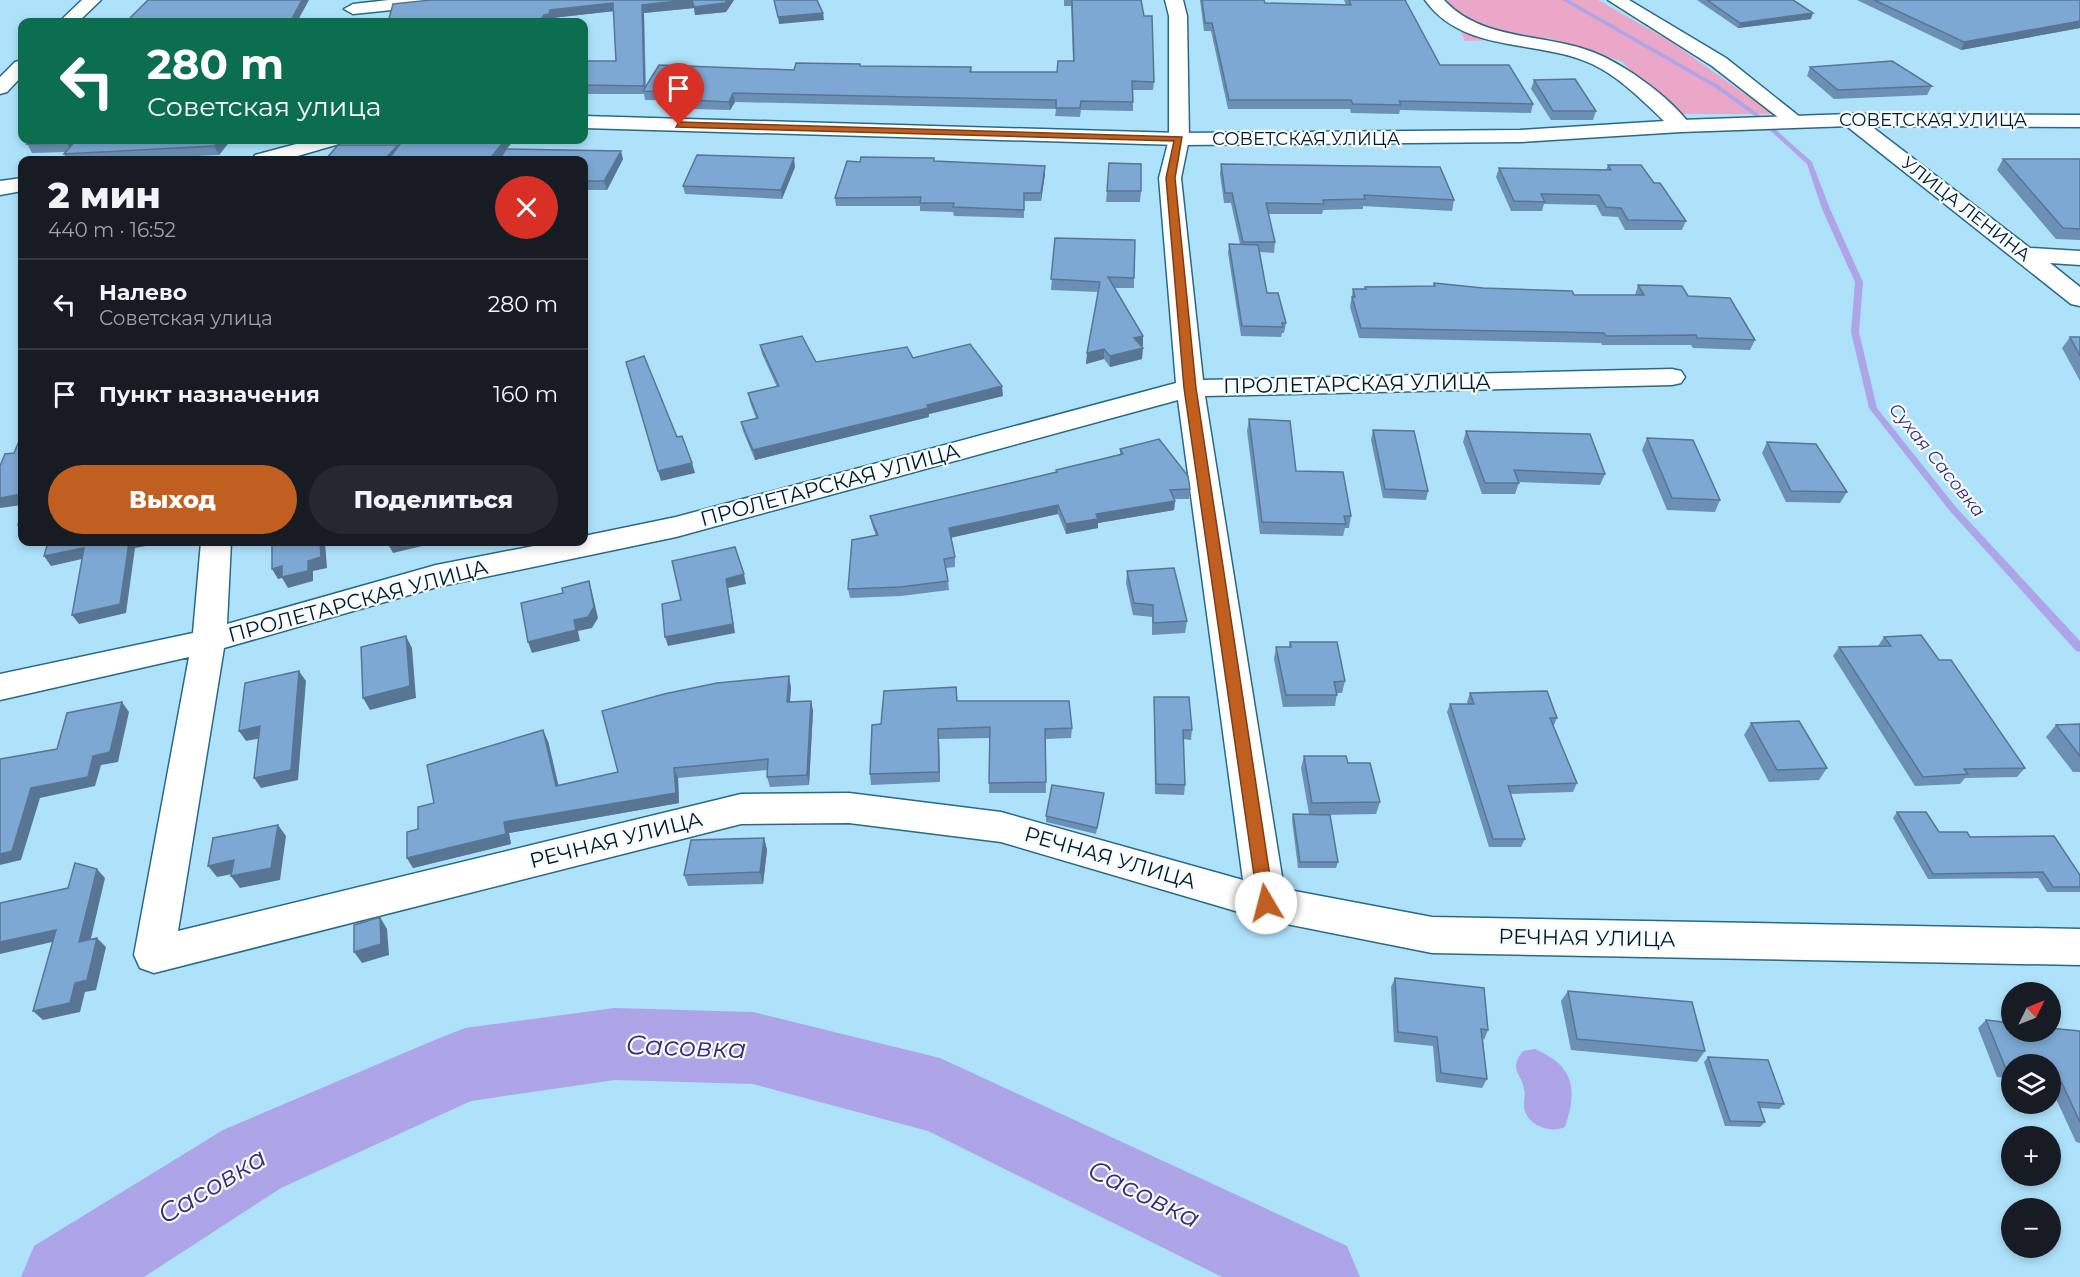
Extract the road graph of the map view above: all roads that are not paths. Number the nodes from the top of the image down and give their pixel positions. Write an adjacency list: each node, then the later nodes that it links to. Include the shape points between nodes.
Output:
1 (92, 0): 7 (street)
2 (441, 0): 6 (street)
3 (1174, 0): 15 (street, via 1178,16)
4 (1434, 0): 14 (street, via 1441,12 1465,27 1564,48 1610,66)
5 (1617, 0): 11 (street, via 1719,62)
6 (351, 10)
7 (72, 18)
8 (18, 70): 9 (street)
9 (0, 88)
10 (1851, 120): 11 (street, СОВЕТСКАЯ УЛИЦА); 12 (street, СОВЕТСКАЯ УЛИЦА); 20 (street, УЛИЦА ЛЕНИНА)
11 (1790, 121): 14 (street, СОВЕТСКАЯ УЛИЦА)
12 (2080, 121)
13 (588, 122): 15 (street, СОВЕТСКАЯ УЛИЦА)
14 (1681, 126): 15 (street, СОВЕТСКАЯ УЛИЦА, via 1520,136)
15 (1179, 139): 24 (street, via 1170,178)
16 (322, 144): 17 (street)
17 (292, 156)
18 (18, 186): 19 (street)
19 (0, 188)
20 (2025, 255): 21 (street); 22 (street, УЛИЦА ЛЕНИНА)
21 (2080, 258)
22 (2080, 299)
23 (1672, 377): 24 (street, ПРОЛЕТАРСКАЯ УЛИЦА)
24 (1190, 388): 25 (street, ПРОЛЕТАРСКАЯ УЛИЦА, via 676,527); 30 (street)
25 (588, 545)
26 (216, 546): 28 (street)
27 (583, 546): 28 (street, ПРОЛЕТАРСКАЯ УЛИЦА, via 436,576)
28 (209, 641): 29 (street, ПРОЛЕТАРСКАЯ УЛИЦА); 30 (street, РЕЧНАЯ УЛИЦА, via 154,954 741,809 849,808 1000,827)
29 (0, 687)
30 (1266, 903): 31 (street, РЕЧНАЯ УЛИЦА, via 1431,935)
31 (2080, 947)

